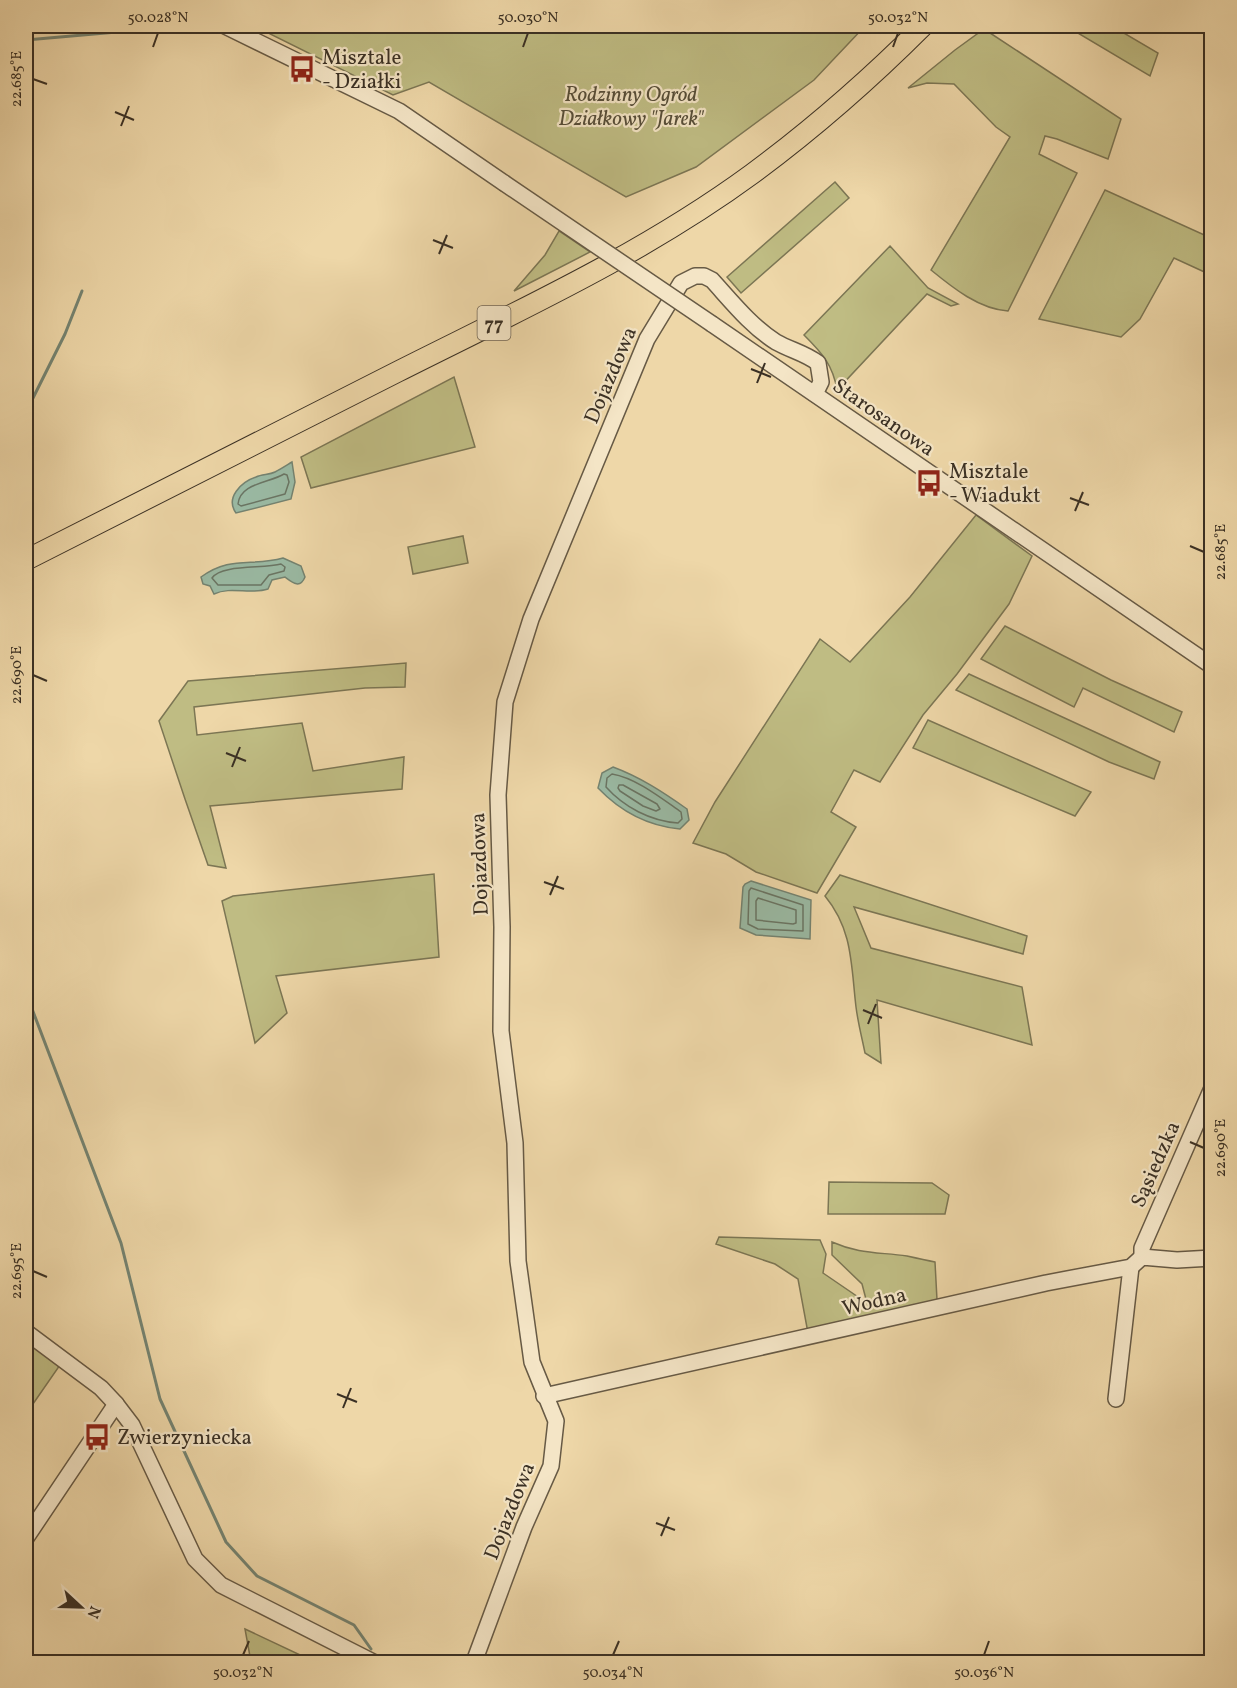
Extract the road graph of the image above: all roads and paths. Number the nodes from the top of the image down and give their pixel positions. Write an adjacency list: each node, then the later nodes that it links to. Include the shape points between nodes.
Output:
1 (225, 26): 3 (street, Starosanowa, bridge, via 399,111)
2 (923, 26): 4 (main road, 77, via 808,131 752,175 651,240)
3 (814, 394): 5 (street, Starosanowa); 10 (street, Dojazdowa, via 821,382 818,363 757,328 712,280 695,276 681,283 647,339 531,619 505,702 498,795 501,1031 515,1143 518,1262 532,1362)
4 (26, 560)
5 (1212, 666)
6 (1212, 1088): 8 (street, Sąsiedzka)
7 (1212, 1258): 8 (street, Wodna)
8 (1136, 1262): 10 (street, Wodna); 11 (street, Sąsiedzka)
9 (26, 1332): 12 (street, via 101,1388)
10 (544, 1396): 15 (street, Dojazdowa, via 556,1421 551,1466)
11 (1116, 1399)
12 (116, 1404): 13 (street); 14 (street, via 132,1425 195,1559 221,1585)
13 (26, 1538)
14 (373, 1662)
15 (474, 1662)

